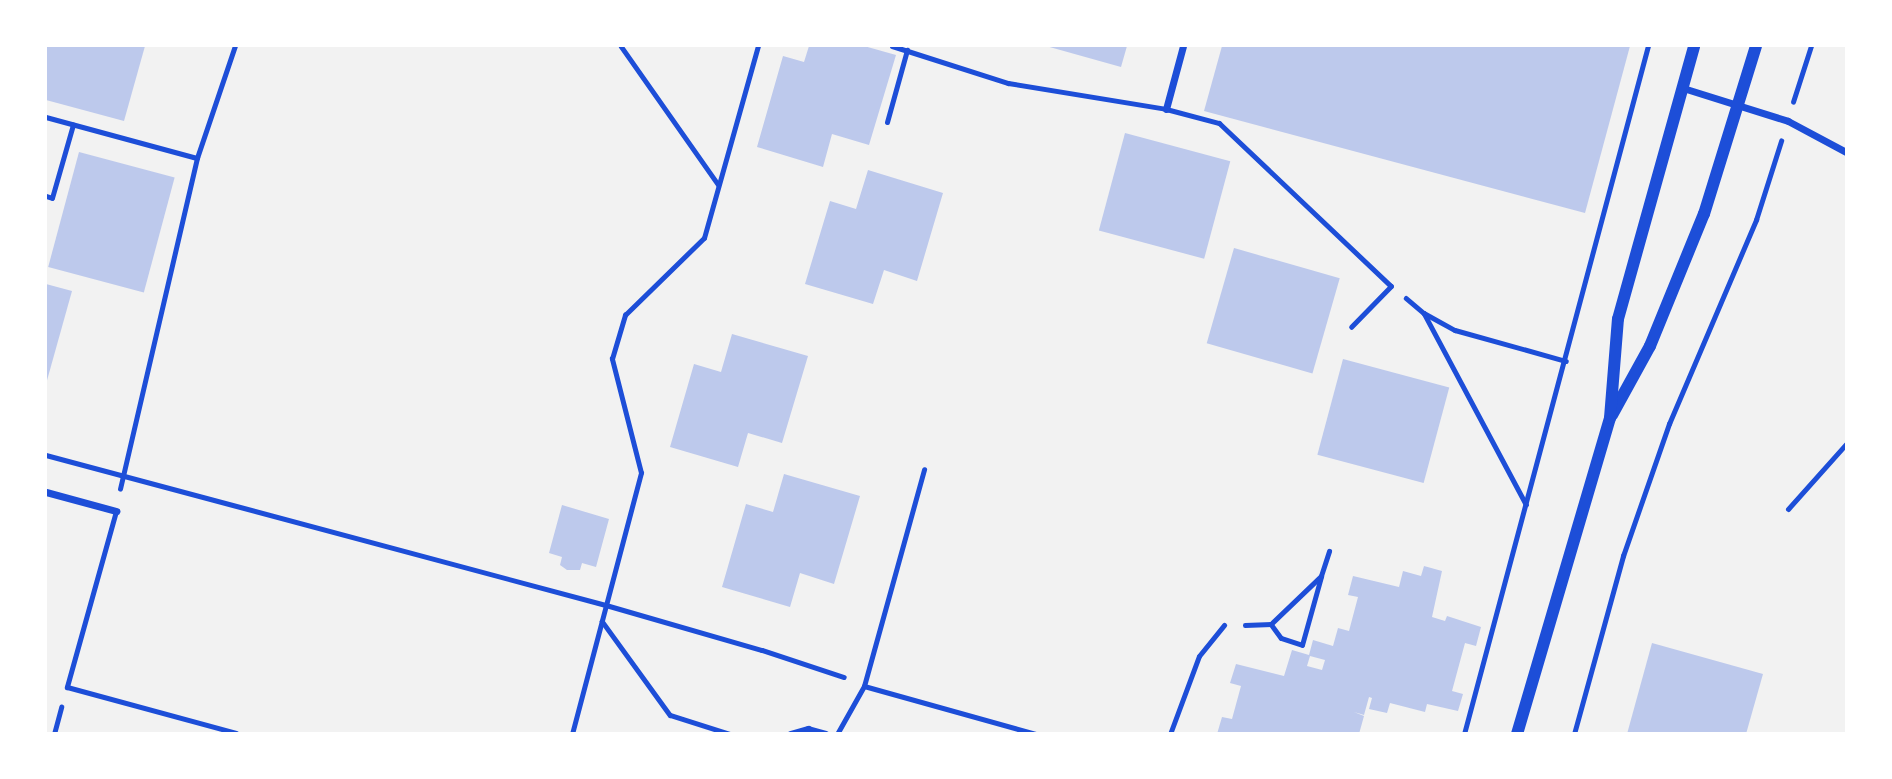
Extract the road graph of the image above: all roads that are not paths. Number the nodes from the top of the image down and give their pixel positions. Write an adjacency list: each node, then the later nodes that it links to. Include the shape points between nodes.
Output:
1 (892, 46): 5 (lane)
2 (1183, 46): 8 (street)
3 (1694, 46): 6 (street)
4 (1756, 46): 7 (street)
5 (907, 51): 8 (lane, via 1008,83); 9 (lane)
6 (1683, 88): 7 (street); 12 (street, via 1618,318)
7 (1738, 106): 10 (street, via 1788,121); 12 (street, via 1704,214 1650,346)
8 (1166, 109): 11 (lane, via 1219,123 1391,286)
9 (887, 122)
10 (1846, 152)
11 (1351, 327)
12 (1610, 418): 26 (street)
13 (1846, 444): 16 (lane)
14 (924, 469): 19 (lane)
15 (46, 492): 17 (street)
16 (1788, 509)
17 (116, 511): 20 (lane, via 67,687)
18 (1224, 625): 25 (lane, via 1199,656)
19 (864, 686): 23 (lane); 24 (lane)
20 (236, 733)
21 (790, 733): 22 (street, via 808,729)
22 (825, 733)
23 (837, 733)
24 (1036, 733)
25 (1170, 733)
26 (1517, 733)

